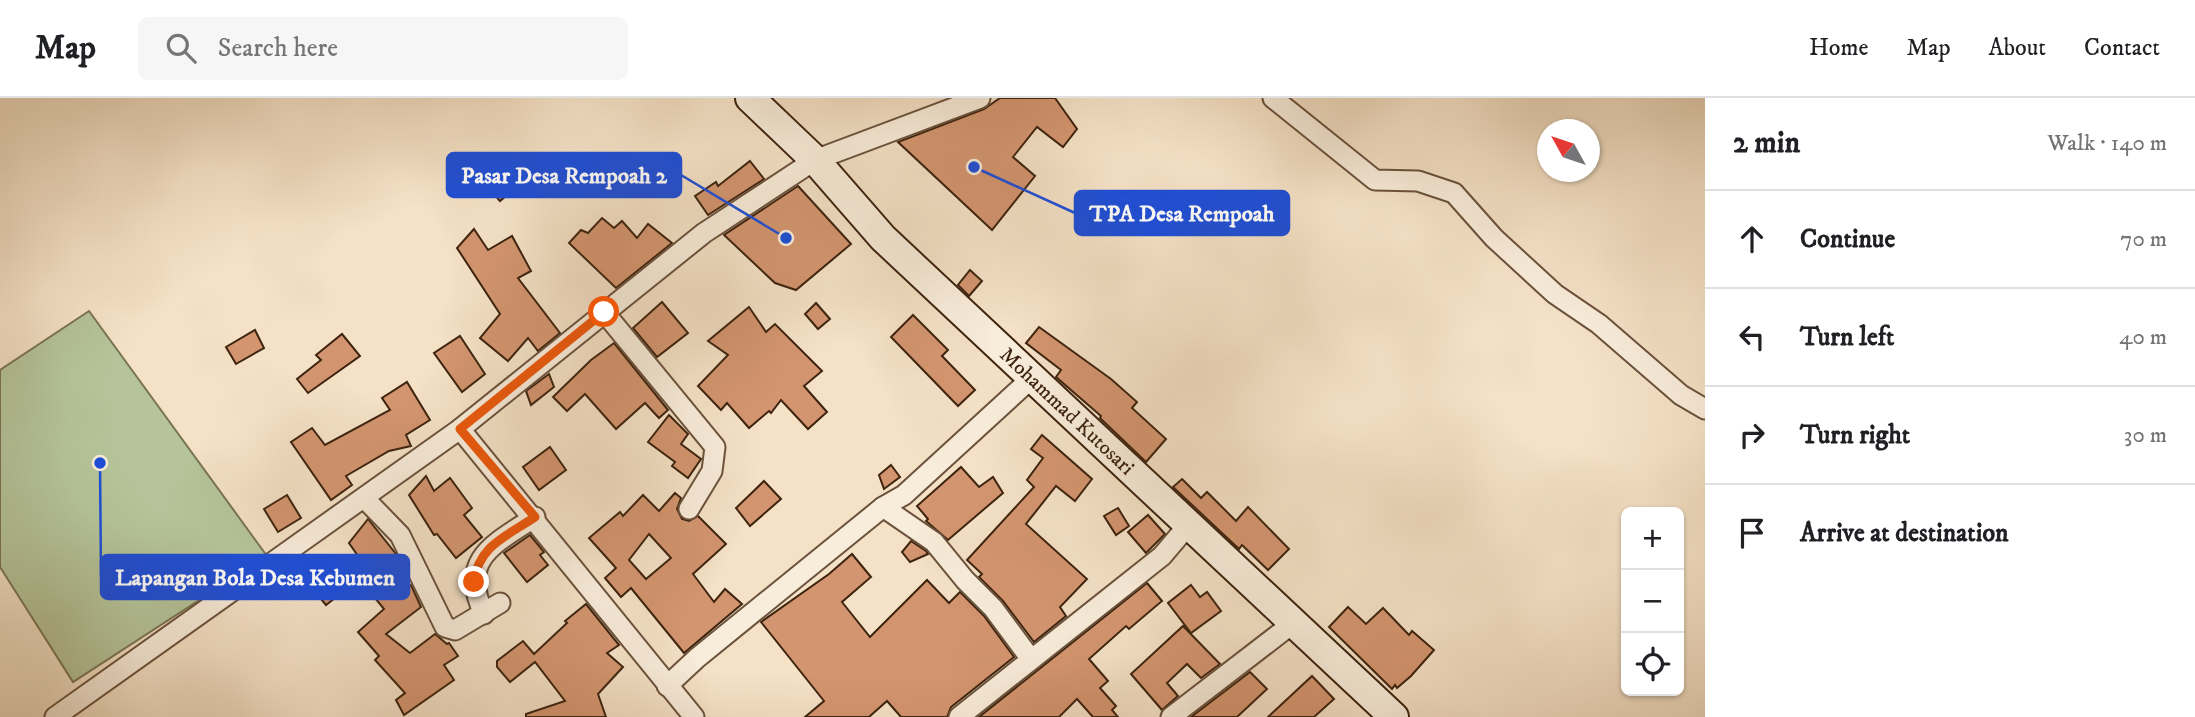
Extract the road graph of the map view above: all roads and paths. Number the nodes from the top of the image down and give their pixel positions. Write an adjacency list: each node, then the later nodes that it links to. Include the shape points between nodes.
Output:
1 (750, 98): 4 (street, Mohammad Kutosari)
2 (980, 98): 4 (street)
3 (1273, 98): 7 (street, via 1375,180 1418,181 1454,193 1555,294 1599,324 1681,396)
4 (815, 160): 5 (street, via 704,233); 6 (street, Mohammad Kutosari, via 883,238)
5 (604, 312): 8 (street); 11 (street, via 715,447 712,471)
6 (1034, 376): 10 (street, via 904,495); 13 (street, Mohammad Kutosari)
7 (1705, 409)
8 (460, 429): 9 (street); 12 (street)
9 (365, 499): 12 (street, via 400,535 445,627 455,630 492,608 474,582 476,563 493,545); 17 (street)
10 (883, 507): 15 (street, via 934,542); 16 (street)
11 (689, 509)
12 (535, 517): 16 (street)
13 (1190, 523): 14 (street, Mohammad Kutosari); 15 (street, via 1162,556)
14 (1292, 624): 20 (street); 21 (street, Mohammad Kutosari)
15 (1030, 657): 19 (street)
16 (667, 686): 18 (street)
17 (55, 717)
18 (694, 717)
19 (959, 717)
20 (1171, 717)
21 (1394, 717)

